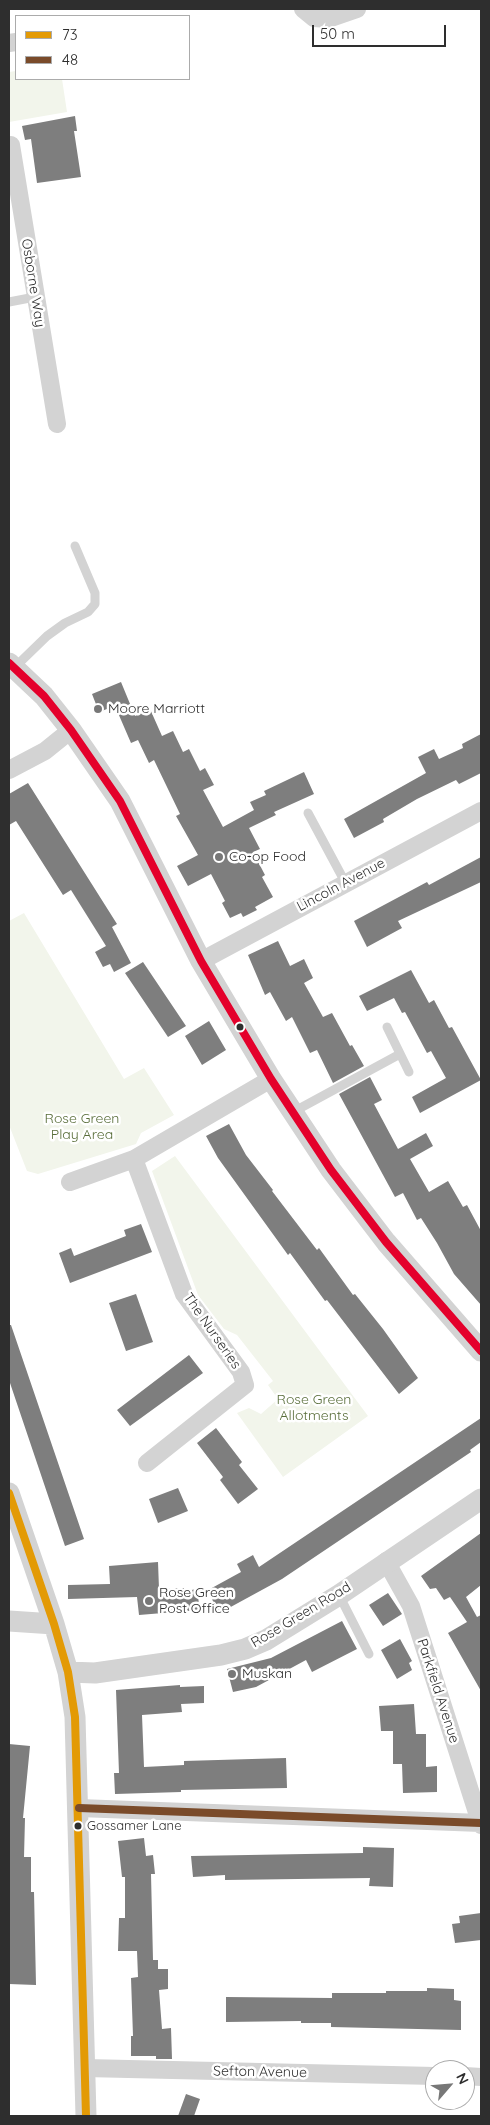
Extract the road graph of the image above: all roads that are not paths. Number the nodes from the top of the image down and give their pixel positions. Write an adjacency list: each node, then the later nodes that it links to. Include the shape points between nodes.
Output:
1 (303, 9): 2 (street, via 314,18 328,19)
2 (357, 9)
3 (9, 146): 4 (street, Osborne Way)
4 (35, 297): 5 (lane); 6 (street, Osborne Way)
5 (9, 302)
6 (57, 424)
7 (75, 546): 8 (lane, via 95,593 94,604 88,612 65,623)
8 (11, 666): 9 (street, via 44,696)
9 (71, 730): 10 (street, via 45,751); 14 (street, via 120,801)
10 (9, 770)
11 (481, 812): 13 (street, Lincoln Avenue)
12 (308, 813): 13 (lane)
13 (345, 882): 14 (street, Lincoln Avenue)
14 (201, 961): 18 (street)
15 (387, 1027): 16 (lane)
16 (400, 1054): 17 (lane); 19 (lane)
17 (409, 1072)
18 (271, 1079): 19 (street); 20 (street)
19 (293, 1113): 22 (street, via 331,1170 386,1242)
20 (134, 1159): 21 (street); 23 (street, The Nurseries, via 184,1294 241,1372 245,1385)
21 (70, 1182)
22 (481, 1351)
23 (147, 1463)
24 (9, 1493): 29 (street)
25 (481, 1499): 26 (street, Rose Green Road)
26 (386, 1561): 27 (street, Rose Green Road); 33 (street, Parkfield Avenue, via 410,1606)
27 (339, 1595): 30 (lane); 31 (street, Rose Green Road, via 266,1640 244,1649 95,1673)
28 (9, 1621): 29 (street)
29 (54, 1624): 31 (street)
30 (369, 1654)
31 (68, 1672): 32 (street, via 75,1717)
32 (79, 1808): 33 (street); 34 (street)
33 (481, 1824)
34 (85, 2068): 35 (street, Sefton Avenue); 36 (street)
35 (425, 2076)
36 (86, 2116)

